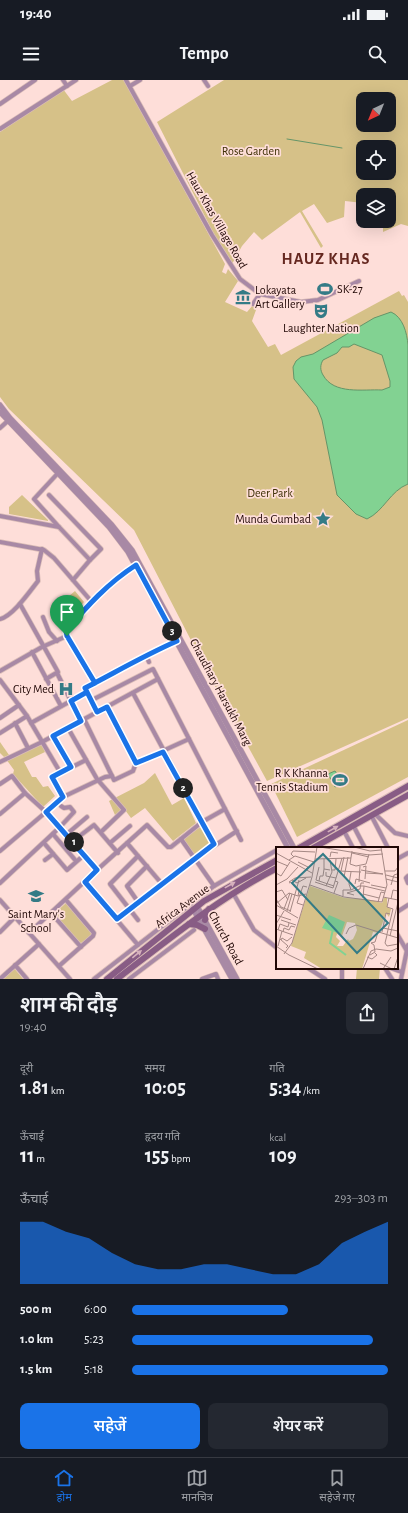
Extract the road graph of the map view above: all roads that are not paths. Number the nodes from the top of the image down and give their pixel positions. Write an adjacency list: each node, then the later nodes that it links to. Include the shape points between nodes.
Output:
1 (35, 80): 10 (street)
2 (64, 80): 7 (street)
3 (76, 80): 7 (street)
4 (126, 80): 8 (street, Hauz Khas Village Road)
5 (140, 80): 8 (street)
6 (204, 80): 9 (street)
7 (68, 86): 11 (street)
8 (130, 86): 13 (street, Hauz Khas Village Road, via 228,263 240,279)
9 (208, 86)
10 (0, 104)
11 (0, 129)
12 (359, 282): 13 (street, Hauz Khas Village Road, via 314,301 290,300)
13 (260, 294): 14 (street)
14 (253, 304)
15 (0, 405): 17 (street, Chaudhary Harsukh Marg)
16 (0, 412): 17 (street, Chaudhary Harsukh Marg)
17 (9, 420): 18 (street); 19 (street, Chaudhary Harsukh Marg)
18 (0, 428)
19 (59, 472): 22 (street, via 34,499); 26 (street, Chaudhary Harsukh Marg)
20 (49, 495): 25 (street, via 101,549)
21 (0, 516): 22 (street)
22 (59, 527): 25 (street)
23 (0, 542): 24 (street)
24 (42, 549): 27 (street, via 54,558); 29 (street, via 37,571 38,581)
25 (90, 560): 27 (street)
26 (138, 564): 28 (street); 33 (street, Chaudhary Harsukh Marg)
27 (73, 580): 28 (street)
28 (91, 601): 32 (street, via 66,631)
29 (20, 604): 31 (street); 35 (street)
30 (43, 617): 34 (street, via 49,632)
31 (0, 619)
32 (67, 636): 34 (street); 44 (street)
33 (179, 640): 37 (street); 102 (street, Chaudhary Harsukh Marg)
34 (57, 641): 35 (street)
35 (43, 646): 36 (street); 40 (street)
36 (32, 652): 39 (street); 41 (street)
37 (146, 656): 38 (street); 44 (street)
38 (149, 662)
39 (0, 671)
40 (57, 673): 41 (street); 49 (street)
41 (46, 679): 51 (street)
42 (158, 679): 47 (street); 48 (street, via 153,669); 62 (street)
43 (0, 680): 45 (street)
44 (95, 683): 46 (street, via 85,688)
45 (1, 685): 50 (street)
46 (87, 692): 48 (street); 49 (street)
47 (133, 693): 52 (street); 65 (street)
48 (92, 700): 53 (street)
49 (71, 701): 51 (street); 56 (street)
50 (19, 705): 54 (street); 55 (street)
51 (61, 706): 58 (street)
52 (107, 707): 53 (street); 69 (street)
53 (97, 712): 56 (street)
54 (26, 716): 57 (street); 58 (street)
55 (0, 718)
56 (82, 720): 59 (street); 72 (street)
57 (15, 723): 60 (street); 64 (street)
58 (31, 723): 63 (street)
59 (68, 728): 61 (street); 68 (street)
60 (0, 733)
61 (53, 736): 63 (street); 70 (street)
62 (189, 739): 65 (street); 80 (street)
63 (42, 742): 64 (street); 71 (street)
64 (28, 748): 67 (street)
65 (163, 752): 69 (street); 85 (street)
66 (0, 755): 67 (street)
67 (2, 760)
68 (86, 760): 70 (street); 73 (street)
69 (136, 763): 72 (street, via 133,770 114,780)
70 (71, 767): 71 (street)
71 (60, 772): 78 (street, via 52,779)
72 (112, 776): 73 (street)
73 (97, 779): 78 (street); 91 (street, via 124,810)
74 (0, 784): 76 (street, via 12,776)
75 (408, 786): 104 (main road, one-way to 75)
76 (25, 793): 81 (street); 82 (street)
77 (408, 795): 83 (main road)
78 (63, 797): 81 (street)
79 (60, 806): 88 (street, via 70,807 74,812)
80 (225, 809): 85 (street); 89 (street)
81 (46, 812): 88 (street); 108 (street)
82 (0, 814)
83 (373, 814): 86 (main road); 94 (street, via 395,833); 107 (street)
84 (87, 817): 93 (street)
85 (202, 822): 95 (street); 101 (street)
86 (354, 825): 90 (main road); 106 (street)
87 (130, 826): 99 (street)
88 (60, 827): 92 (street); 93 (street)
89 (237, 831): 96 (street); 101 (street)
90 (344, 831): 103 (main road); 105 (street)
91 (101, 832): 97 (street, via 92,826); 99 (street)
92 (53, 834): 98 (street); 118 (street)
93 (67, 834): 97 (street)
94 (408, 836)
95 (180, 839): 100 (street, via 168,847 148,825); 115 (street)
96 (242, 840)
97 (73, 841): 113 (street)
98 (44, 843): 112 (street); 125 (street)
99 (110, 843): 110 (street)
100 (127, 843): 110 (street); 114 (street)
101 (214, 844): 115 (street)
102 (288, 845)
103 (320, 845)
104 (301, 847)
105 (352, 847)
106 (365, 847)
107 (388, 847)
108 (0, 851)
109 (276, 851): 128 (street)
110 (118, 852): 122 (street)
111 (408, 853): 116 (street)
112 (53, 854): 117 (street); 118 (street, via 67,870)
113 (84, 855): 118 (street); 122 (street)
114 (138, 856): 120 (street); 136 (street, via 110,884)
115 (194, 858): 127 (street); 128 (street)
116 (398, 858)
117 (45, 860)
118 (76, 861)
119 (276, 861): 134 (main road, Africa Avenue, one-way to 119, via 223,889)
120 (147, 866): 127 (street); 132 (street, via 127,886)
121 (276, 869): 129 (main road, Africa Avenue)
122 (97, 870): 124 (street)
123 (408, 876): 126 (street)
124 (85, 882): 131 (street); 141 (street)
125 (0, 883)
126 (408, 883)
127 (162, 884): 132 (street)
128 (214, 886): 153 (street)
129 (233, 892): 135 (main road, Africa Avenue); 156 (street, via 254,930)
130 (0, 900): 140 (street)
131 (66, 900): 138 (street); 155 (street, via 94,933)
132 (138, 902): 136 (street)
133 (408, 905): 137 (street)
134 (195, 908): 139 (street, Church Road); 168 (main road, Africa Avenue, one-way to 134)
135 (210, 908): 139 (main road, Africa Avenue); 143 (main road)
136 (129, 909): 141 (street); 142 (street)
137 (398, 911)
138 (51, 913): 149 (street); 155 (street)
139 (199, 915): 143 (street, Church Road); 144 (main road, Africa Avenue); 146 (street, Church Road)
140 (15, 917): 148 (street); 149 (street)
141 (117, 919): 153 (street)
142 (138, 920)
143 (205, 920): 174 (street, Church Road)
144 (189, 924): 145 (main road, Africa Avenue); 146 (main road)
145 (181, 929): 150 (street); 169 (main road, Africa Avenue)
146 (205, 929): 173 (street, Church Road)
147 (194, 930): 150 (street)
148 (0, 932)
149 (29, 933): 152 (street)
150 (186, 935): 170 (street)
151 (398, 936): 157 (street)
152 (39, 944): 158 (street); 159 (street)
153 (138, 945): 167 (street)
154 (408, 945): 157 (street)
155 (81, 947): 159 (street)
156 (276, 947)
157 (407, 951): 163 (street)
158 (14, 965): 164 (street); 165 (street)
159 (58, 966): 166 (street)
160 (310, 969): 175 (street)
161 (386, 969): 176 (street)
162 (394, 969): 163 (street)
163 (402, 972): 177 (street)
164 (0, 979)
165 (27, 979)
166 (70, 979)
167 (94, 979)
168 (107, 979)
169 (117, 979)
170 (129, 979)
171 (202, 979): 172 (street, via 216,974)
172 (218, 979)
173 (232, 979)
174 (237, 979)
175 (325, 979)
176 (392, 979)
177 (401, 979)

